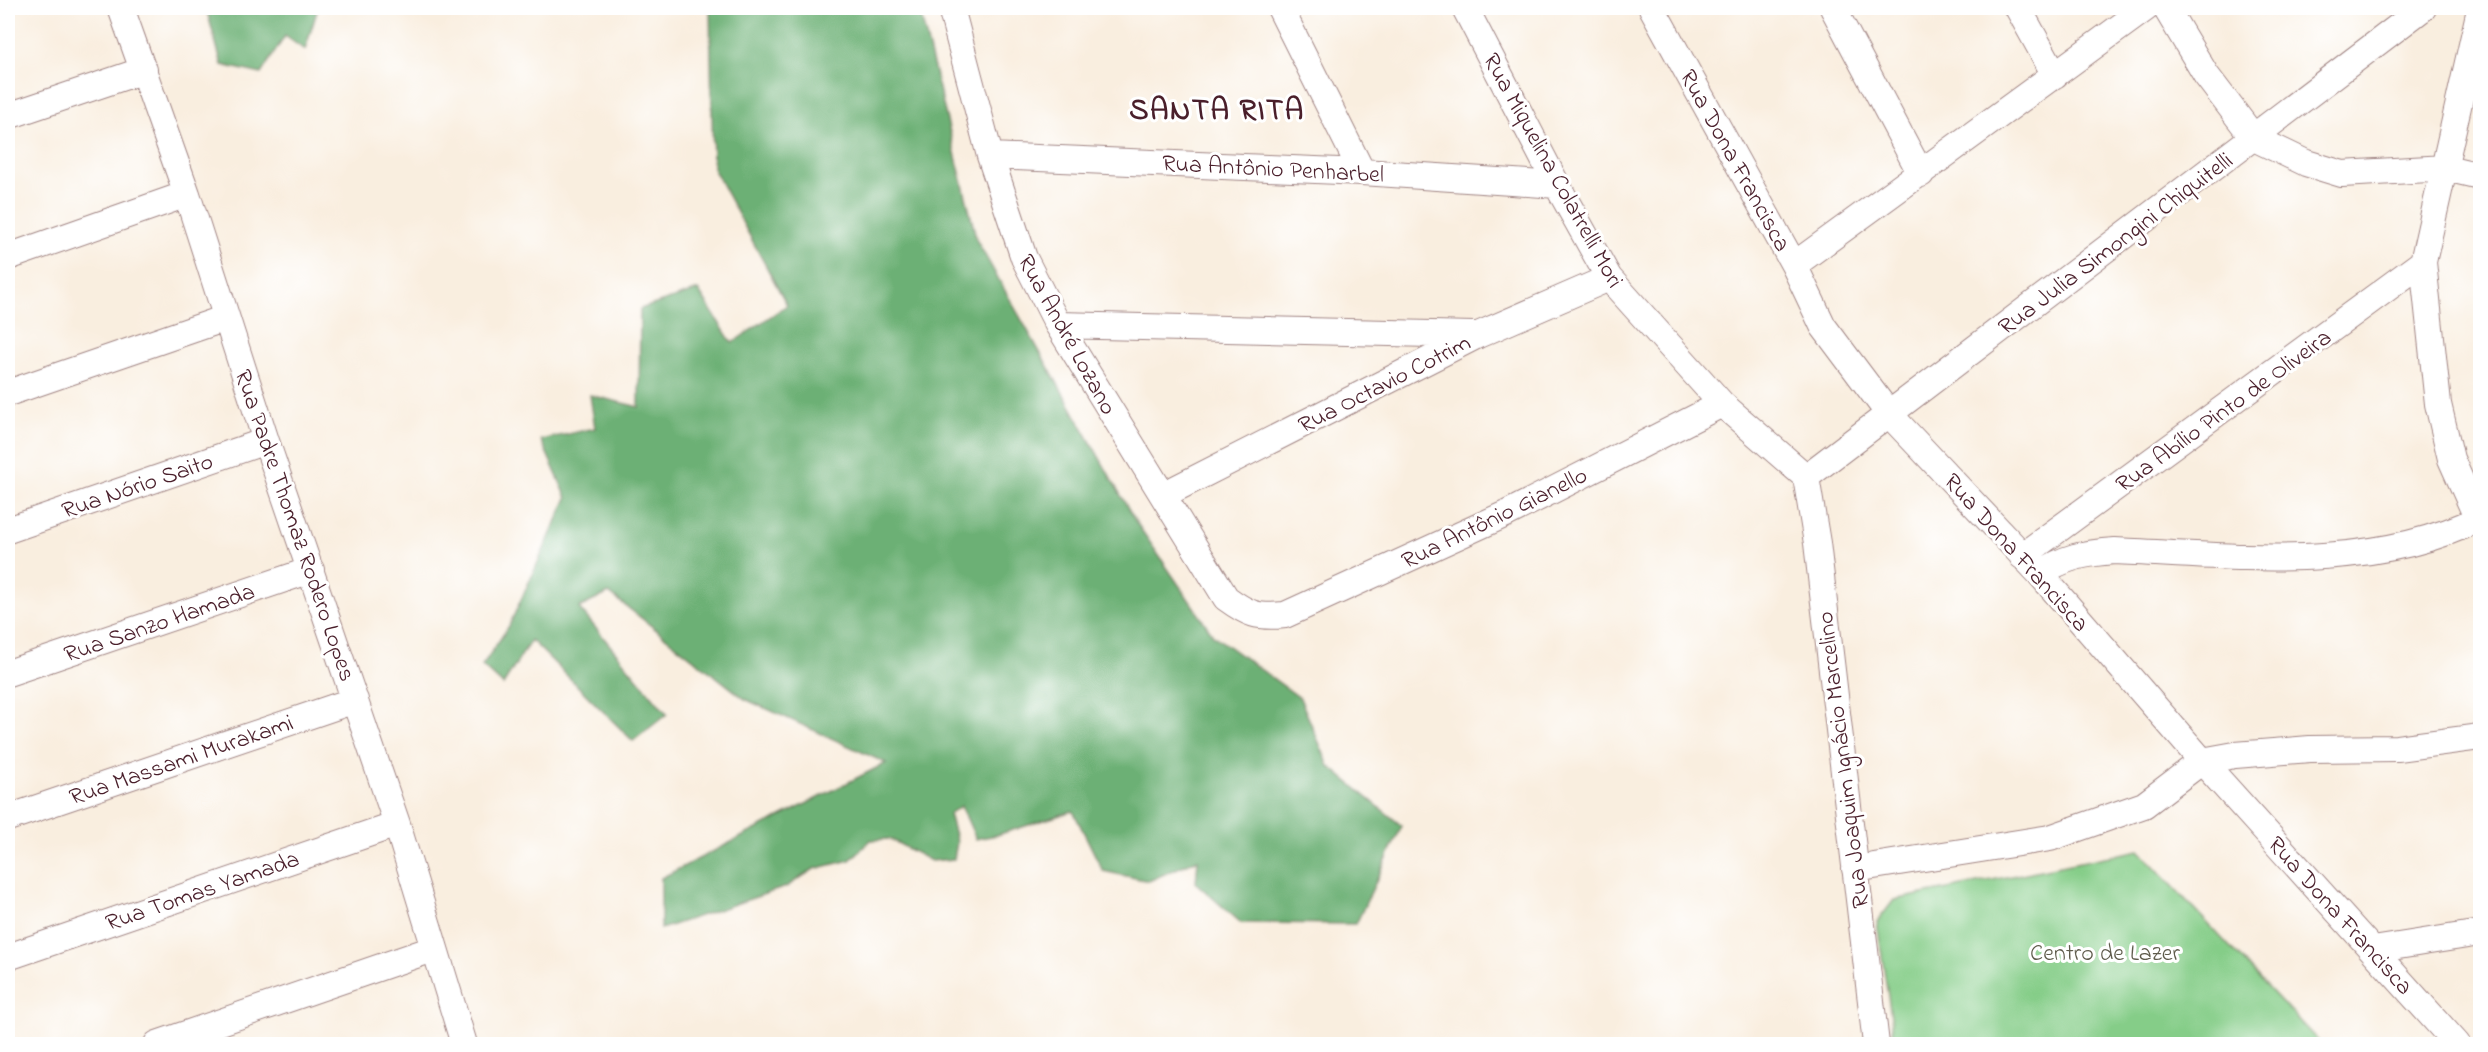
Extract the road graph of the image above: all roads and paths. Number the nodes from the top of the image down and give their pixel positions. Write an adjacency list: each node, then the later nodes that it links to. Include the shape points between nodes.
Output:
1 (122, 8): 12 (street, Rua Padre Thomaz Rodero Lopes)
2 (951, 8): 16 (street, Rua André Lozano)
3 (1280, 8): 18 (street)
4 (1465, 8): 21 (street, Rua Miquelina Colatrelli Mori)
5 (1652, 8): 25 (street, Rua Dona Francisca)
6 (1833, 8): 19 (street)
7 (2018, 8): 13 (street)
8 (2146, 8): 13 (street)
9 (2166, 8): 15 (street, via 2206,75)
10 (2423, 8): 15 (street, Rua Julia Simongini Chiquitelli)
11 (2481, 9): 17 (street)
12 (144, 70): 14 (street); 22 (street, Rua Padre Thomaz Rodero Lopes)
13 (2055, 75): 19 (street)
14 (8, 116)
15 (2254, 138): 17 (street, via 2306,163 2342,174); 32 (street, Rua Julia Simongini Chiquitelli)
16 (990, 156): 18 (street, Rua Antônio Penharbel); 28 (street, Rua André Lozano, via 1024,258)
17 (2446, 168): 20 (street); 24 (street)
18 (1362, 172): 21 (street, Rua Antônio Penharbel)
19 (1921, 174): 25 (street)
20 (2481, 176)
21 (1557, 185): 26 (street, Rua Miquelina Colatrelli Mori)
22 (187, 194): 23 (street); 27 (street, Rua Padre Thomaz Rodero Lopes)
23 (8, 257)
24 (2423, 262): 36 (street, via 2438,404 2451,459); 38 (street, Rua Abílio Pinto de Oliveira)
25 (1794, 265): 32 (street, Rua Dona Francisca, via 1822,326)
26 (1609, 278): 29 (street, Rua Octavio Cotrim); 31 (street, Rua Miquelina Colatrelli Mori)
27 (226, 318): 30 (street); 33 (street, Rua Padre Thomaz Rodero Lopes)
28 (1058, 325): 29 (street); 35 (street, Rua André Lozano)
29 (1478, 335): 35 (street, Rua Octavio Cotrim)
30 (8, 393)
31 (1722, 404): 34 (street, Rua Miquelina Colatrelli Mori); 40 (street, Rua Antônio Gianello, via 1506,514 1285,615)
32 (1889, 414): 34 (street, Rua Julia Simongini Chiquitelli); 38 (street, Rua Dona Francisca)
33 (266, 441): 37 (street, Rua Nório Saito); 39 (street, Rua Padre Thomaz Rodero Lopes)
34 (1806, 477): 47 (street, Rua Joaquim Ignácio Marcelino)
35 (1163, 495): 40 (street, Rua André Lozano, via 1226,598)
36 (2480, 520): 38 (street, via 2424,541 2318,557 2115,551 2082,553)
37 (8, 530)
38 (2031, 565): 44 (street, Rua Dona Francisca)
39 (312, 570): 41 (street, Rua Sanzo Hamada); 42 (street, Rua Padre Thomaz Rodero Lopes)
40 (1262, 618)
41 (8, 673)
42 (355, 700): 45 (street, Rua Massami Murakami); 46 (street, Rua Padre Thomaz Rodero Lopes)
43 (2481, 737): 44 (street, via 2397,748 2235,754)
44 (2202, 761): 47 (street, via 2144,805 2049,838); 50 (street, Rua Dona Francisca)
45 (8, 818)
46 (397, 824): 49 (street, Rua Padre Thomaz Rodero Lopes); 51 (street, Rua Tomas Yamada)
47 (1855, 869): 54 (street, Rua Joaquim Ignácio Marcelino)
48 (2481, 933): 50 (street)
49 (433, 949): 52 (street); 53 (street, Rua Padre Thomaz Rodero Lopes)
50 (2373, 951): 55 (street, Rua Dona Francisca)
51 (8, 957)
52 (157, 1044)
53 (464, 1044)
54 (1876, 1044)
55 (2457, 1044)

